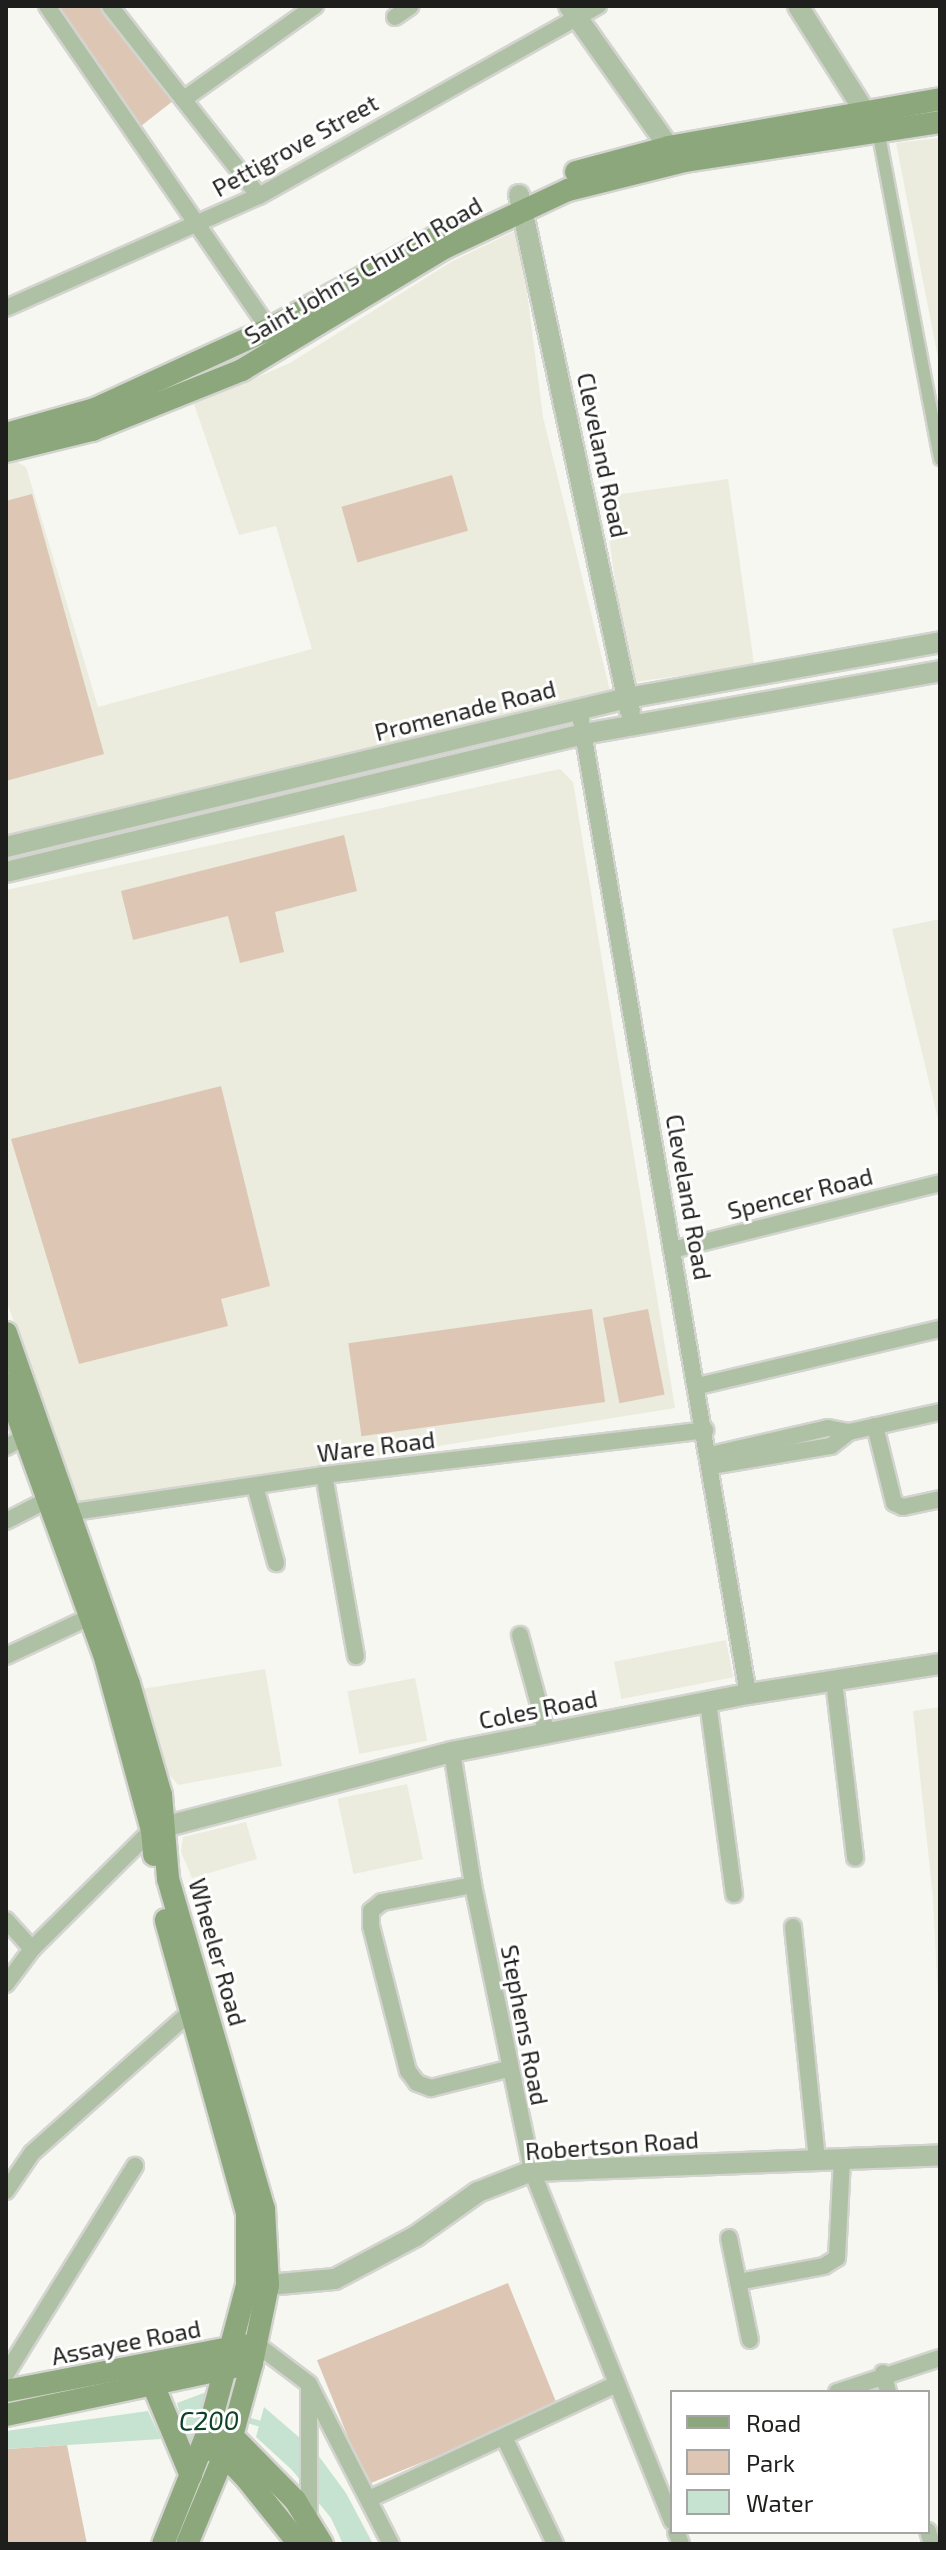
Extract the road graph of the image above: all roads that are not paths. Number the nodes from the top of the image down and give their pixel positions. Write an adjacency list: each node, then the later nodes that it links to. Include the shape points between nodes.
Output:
1 (47, 6): 17 (street)
2 (110, 6): 9 (street)
3 (411, 6): 8 (street)
4 (598, 6): 7 (street, Pettigrove Street)
5 (798, 6): 11 (street)
6 (307, 9): 9 (street)
7 (572, 12): 14 (street); 15 (street, Pettigrove Street)
8 (395, 17)
9 (184, 99): 15 (street)
10 (940, 99): 11 (main road, Saint John's Church Road)
11 (863, 109): 14 (main road, Saint John's Church Road)
12 (940, 122): 13 (main road, Saint John's Church Road)
13 (878, 130): 16 (main road, Saint John's Church Road, via 642,170); 23 (street)
14 (669, 147): 16 (main road, Saint John's Church Road, via 567,175)
15 (259, 196): 17 (street, Pettigrove Street)
16 (522, 202): 19 (main road, Saint John's Church Road); 20 (main road, Saint John's Church Road); 26 (street, Cleveland Road)
17 (200, 224): 18 (street, Pettigrove Street); 19 (street)
18 (6, 308)
19 (269, 329): 20 (street); 21 (main road, Saint John's Church Road, via 95,409)
20 (283, 349): 22 (main road, Saint John's Church Road, via 92,430)
21 (6, 434)
22 (6, 451)
23 (940, 459)
24 (940, 642): 26 (street, Promenade Road)
25 (940, 671): 28 (street, Promenade Road)
26 (627, 698): 27 (street, Promenade Road); 28 (street, Cleveland Road)
27 (579, 709): 29 (street, Cleveland Road); 30 (street, Promenade Road)
28 (633, 727): 29 (street, Promenade Road)
29 (584, 734): 31 (street, Promenade Road); 33 (street, Cleveland Road)
30 (6, 847)
31 (6, 872)
32 (940, 1183): 33 (street, Spencer Road)
33 (672, 1250): 37 (street, Cleveland Road)
34 (940, 1329): 37 (street)
35 (6, 1333): 43 (main road, Wheeler Road)
36 (6, 1384): 41 (main road, Wheeler Road)
37 (698, 1386): 40 (street, Cleveland Road)
38 (940, 1412): 39 (street)
39 (875, 1426): 42 (street, via 849,1432 828,1428); 46 (street, via 894,1503 903,1507)
40 (705, 1430): 42 (street, Cleveland Road); 44 (street, Ware Road)
41 (16, 1442): 43 (main road, Wheeler Road)
42 (710, 1460): 56 (street, Cleveland Road)
43 (44, 1466): 47 (main road, Wheeler Road)
44 (324, 1475): 45 (street, Ware Road); 53 (street)
45 (255, 1486): 47 (street, Ware Road); 49 (street)
46 (940, 1499)
47 (57, 1509): 48 (street, Ware Road); 50 (main road, Wheeler Road); 60 (main road, Wheeler Road, via 129,1684)
48 (6, 1521)
49 (276, 1563)
50 (90, 1617): 52 (street); 60 (main road, Wheeler Road)
51 (520, 1635): 58 (street)
52 (6, 1656)
53 (356, 1656)
54 (940, 1664): 55 (street, Coles Road)
55 (834, 1681): 56 (street, Coles Road); 61 (street)
56 (748, 1694): 57 (street, Coles Road)
57 (708, 1702): 58 (street, Coles Road); 63 (street)
58 (547, 1734): 59 (street, Coles Road)
59 (452, 1752): 60 (street, Coles Road); 62 (street, Stephens Road)
60 (159, 1826): 66 (street); 68 (main road, Wheeler Road, via 156,1880)
61 (855, 1858)
62 (473, 1885): 69 (street, Stephens Road); 69 (street, via 382,1902 371,1911 371,1926 408,2071 417,2083 431,2088)
63 (734, 1894)
64 (6, 1920): 66 (street)
65 (793, 1927): 73 (street)
66 (32, 1949): 67 (street)
67 (6, 1984)
68 (199, 2004): 70 (main road, Wheeler Road); 76 (street, via 32,2153)
69 (508, 2069): 75 (street, Stephens Road)
70 (223, 2090): 79 (main road, Wheeler Road, via 264,2207); 81 (main road, Wheeler Road, via 247,2213)
71 (940, 2155): 72 (street, Robertson Road)
72 (842, 2159): 73 (street, Robertson Road); 78 (street, via 837,2258 824,2266)
73 (817, 2160): 75 (street, Robertson Road)
74 (135, 2166): 84 (street)
75 (532, 2171): 79 (street, Robertson Road, via 478,2192 416,2236 335,2279); 86 (street, Stephens Road)
76 (6, 2191)
77 (729, 2238): 78 (street)
78 (738, 2282): 80 (street)
79 (268, 2285): 81 (main road, Wheeler Road)
80 (750, 2340)
81 (243, 2355): 85 (street, via 280,2358); 87 (main road, Assayee Road); 90 (main road, Assayee Road); 92 (main road, Wheeler Road)
82 (940, 2358): 83 (street)
83 (883, 2373): 88 (street); 89 (street)
84 (6, 2374)
85 (309, 2384): 95 (street); 96 (street)
86 (617, 2384): 93 (street); 97 (street, Stephens Road)
87 (154, 2387): 91 (main road, Assayee Road); 94 (main road)
88 (842, 2390)
89 (887, 2390)
90 (6, 2391)
91 (6, 2415)
92 (221, 2429): 94 (main road, Wheeler Road); 96 (main road); 99 (main road, Wheeler Road); 100 (main road)
93 (504, 2437): 95 (street); 103 (street)
94 (191, 2476): 98 (main road, Wheeler Road)
95 (369, 2499): 102 (street)
96 (308, 2511): 100 (street); 101 (main road)
97 (670, 2516)
98 (163, 2544)
99 (187, 2544)
100 (302, 2544)
101 (322, 2544)
102 (391, 2544)
103 (555, 2544)

